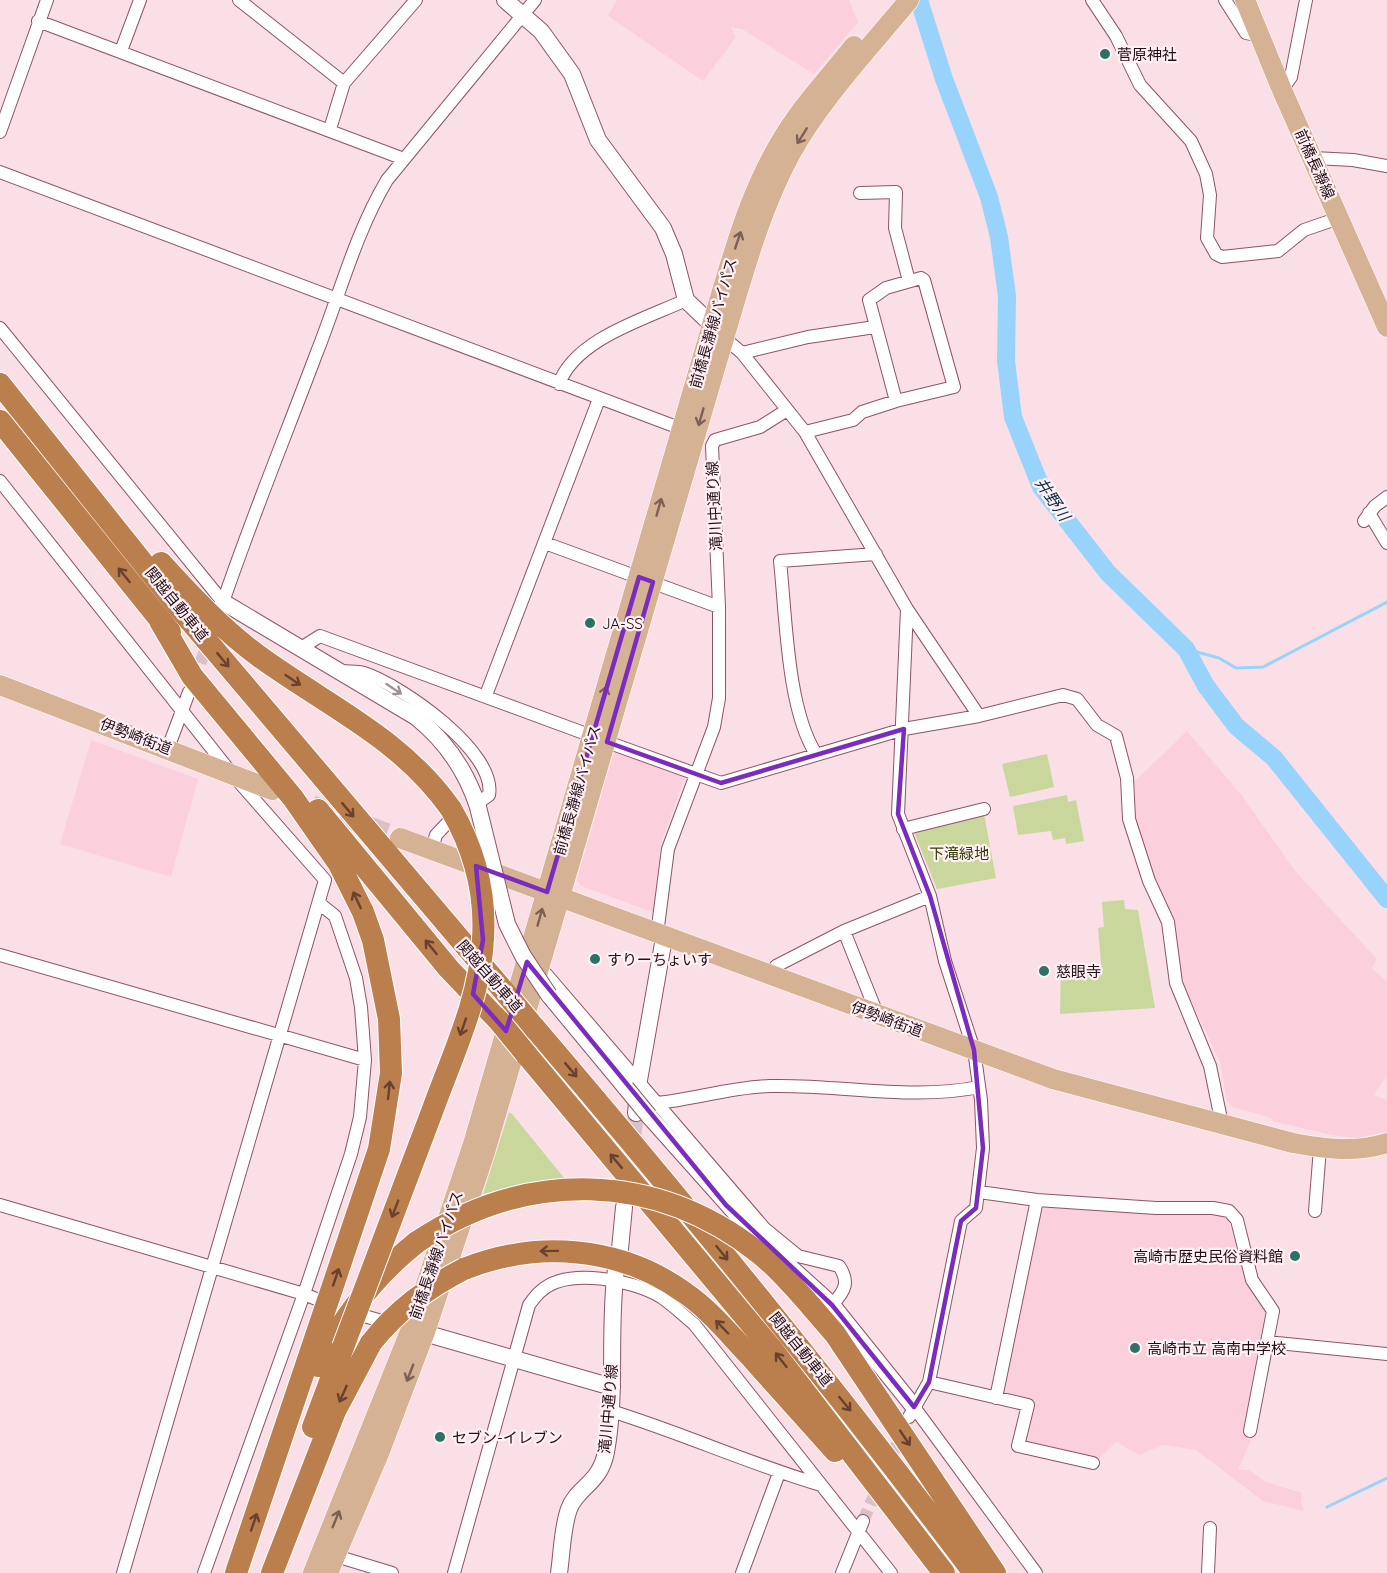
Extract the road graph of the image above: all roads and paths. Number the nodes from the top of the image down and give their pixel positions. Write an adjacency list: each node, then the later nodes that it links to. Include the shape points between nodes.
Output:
1 (47, 0): 14 (street)
2 (140, 0): 17 (street)
3 (239, 0): 18 (street)
4 (416, 0): 18 (street)
5 (505, 0): 13 (street)
6 (535, 0): 13 (street)
7 (892, 0): 15 (main road)
8 (909, 0): 15 (main road)
9 (1092, 0): 27 (street, via 1116,36 1140,85 1191,141 1206,174 1210,195 1207,238 1216,254 1222,257 1278,251 1304,230)
10 (1225, 0): 16 (street, via 1245,33)
11 (1245, 0): 16 (main road, 前橋長瀞線)
12 (1306, 0): 19 (street, via 1291,77)
13 (524, 14): 23 (street); 29 (street, via 572,74 598,140 663,228)
14 (38, 21): 17 (street); 21 (street)
15 (873, 32): 34 (main road, 前橋長瀞線バイパス, via 791,153)
16 (1261, 36): 19 (main road, 前橋長瀞線)
17 (121, 51): 20 (street)
18 (344, 83): 20 (street)
19 (1282, 90): 22 (main road, 前橋長瀞線)
20 (330, 129): 23 (street)
21 (0, 132)
22 (1313, 158): 24 (street); 27 (main road, 前橋長瀞線)
23 (404, 159): 30 (street, via 387,180 362,226)
24 (1387, 166)
25 (0, 172): 30 (street)
26 (860, 193): 28 (street, via 896,192 895,228)
27 (1339, 218): 32 (main road, 前橋長瀞線)
28 (909, 281): 31 (street, via 886,288 869,300); 39 (street, via 924,280 955,385)
29 (686, 300): 34 (street); 37 (street, via 592,344 575,356)
30 (337, 301): 37 (street); 51 (street)
31 (875, 327): 35 (street, via 808,337); 39 (street)
32 (1387, 327)
33 (0, 328): 51 (street)
34 (718, 332): 35 (street); 43 (main road, 前橋長瀞線バイパス); 50 (main road, 前橋長瀞線バイパス, one-way to 50)
35 (742, 354): 41 (street)
36 (0, 384): 40 (highway, 関越自動車道)
37 (559, 384): 38 (street)
38 (600, 399): 43 (street); 47 (street)
39 (896, 401): 44 (street, via 861,412 853,420)
40 (15, 403): 68 (highway, one-way to 68, via 229,633 386,740); 133 (highway, 関越自動車道, one-way to 133, bridge, via 179,608 780,1324)
41 (787, 410): 44 (street); 52 (street, 滝川中通り線, via 760,427 715,441 712,447)
42 (0, 421): 54 (highway, 関越自動車道, one-way to 42)
43 (682, 429): 50 (main road, 前橋長瀞線バイパス, one-way to 43)
44 (805, 432): 49 (street)
45 (0, 481): 59 (street)
46 (1387, 497): 48 (street, via 1366,517)
47 (545, 543): 50 (street); 58 (street)
48 (1387, 543)
49 (876, 554): 53 (street); 64 (street, via 780,561 798,704 804,736)
50 (646, 580): 52 (street); 62 (main road, 前橋長瀞線バイパス)
51 (222, 605): 55 (street)
52 (719, 607): 65 (street, 滝川中通り線, via 719,698 714,728)
53 (907, 609): 60 (street); 61 (street)
54 (160, 621): 114 (highway, one-way to 54, via 379,1149 391,1073 389,1019 373,940 339,864 293,798 192,676); 132 (highway, 関越自動車道, one-way to 54, bridge, via 771,1348)
55 (301, 648): 58 (street, via 320,636); 68 (street, via 434,731 465,773)
56 (0, 685): 63 (main road, 伊勢崎街道)
57 (189, 692): 59 (street)
58 (486, 695): 62 (street)
59 (183, 710): 63 (street); 66 (street)
60 (979, 716): 61 (street); 88 (street, via 1063,695 1077,699 1097,725 1116,736 1127,778 1129,819 1149,881 1168,922 1176,983 1210,1066)
61 (904, 729): 64 (street); 70 (street, via 898,814)
62 (600, 739): 65 (street); 73 (main road, 前橋長瀞線バイパス)
63 (168, 748): 66 (main road, 伊勢崎街道)
64 (816, 754): 65 (street, via 721,783)
65 (696, 773): 77 (street, 滝川中通り線, via 668,849)
66 (232, 774): 67 (main road, 伊勢崎街道); 75 (street, via 325,880)
67 (272, 790)
68 (466, 809): 72 (street, via 436,835); 85 (street, bridge, via 522,956 549,995); 123 (highway, one-way to 123, bridge, via 469,845 482,894 483,940 477,978 454,1051)
69 (984, 809): 70 (street)
70 (903, 829): 74 (street)
71 (400, 838): 72 (main road, 伊勢崎街道)
72 (432, 849): 73 (main road, 伊勢崎街道)
73 (554, 894): 77 (main road, 伊勢崎街道); 103 (main road, 前橋長瀞線バイパス, via 473,1144)
74 (930, 896): 76 (street); 83 (street, via 945,961)
75 (320, 904): 82 (street); 84 (street, via 334,916 356,978)
76 (844, 931): 80 (street, via 776,966); 81 (street)
77 (661, 936): 80 (main road, 伊勢崎街道); 85 (street, 滝川中通り線)
78 (0, 955): 82 (street)
79 (546, 974): 85 (street)
80 (772, 975): 81 (main road, 伊勢崎街道)
81 (878, 1016): 83 (main road, 伊勢崎街道)
82 (280, 1037): 84 (street); 97 (street)
83 (974, 1050): 86 (street); 88 (main road, 伊勢崎街道, via 1053,1079)
84 (365, 1060): 99 (street, via 360,1116 351,1154)
85 (633, 1084): 87 (street, bridge)
86 (979, 1087): 87 (street, via 949,1093 770,1086 730,1089); 91 (street, via 983,1148)
87 (648, 1111): 101 (street); 101 (street, via 705,1161 779,1242 798,1256 839,1266 846,1278 844,1292)
88 (1222, 1124): 90 (main road, 伊勢崎街道)
89 (1387, 1143): 90 (main road, 伊勢崎街道, via 1357,1149)
90 (1320, 1148): 95 (street)
91 (979, 1192): 92 (street); 107 (street, via 976,1208 961,1221)
92 (1037, 1200): 104 (street, via 1229,1211 1237,1220 1252,1280 1273,1311); 109 (street)
93 (0, 1205): 97 (street)
94 (624, 1207): 96 (street)
95 (1315, 1211)
96 (620, 1249)
97 (211, 1268): 99 (street); 120 (street)
98 (616, 1274): 106 (street, via 559,1281 541,1290 529,1305); 108 (street, 滝川中通り線, via 611,1328); 116 (street, via 660,1296 694,1324)
99 (304, 1294): 100 (street); 121 (street)
100 (321, 1301)
101 (821, 1305): 111 (street); 114 (highway, bridge, via 760,1254 716,1224 669,1203 614,1190 562,1189 496,1201 459,1216 417,1242 377,1277 342,1322 301,1401); 134 (highway, one-way to 134, via 835,1334)
102 (354, 1313): 103 (street)
103 (418, 1331): 106 (street); 119 (main road, 前橋長瀞線バイパス, one-way to 119, via 380,1451); 125 (main road, 前橋長瀞線バイパス, one-way to 103)
104 (1268, 1342): 105 (street); 112 (street)
105 (1387, 1354)
106 (514, 1359): 108 (street); 127 (street)
107 (929, 1382): 109 (street); 111 (street)
108 (612, 1387): 110 (street, 滝川中通り線)
109 (996, 1398): 113 (street, via 1028,1405 1018,1446)
110 (611, 1411): 115 (street, via 667,1428); 128 (street, 滝川中通り線, via 602,1466 569,1509)
111 (911, 1412): 135 (street)
112 (1250, 1431)
113 (1093, 1463)
114 (271, 1472): 122 (highway, one-way to 114)
115 (779, 1473): 116 (street); 129 (street)
116 (821, 1485): 117 (street)
117 (861, 1526): 130 (street); 131 (street)
118 (1210, 1528): 136 (street)
119 (332, 1565): 126 (street)
120 (123, 1573)
121 (204, 1573)
122 (236, 1573)
123 (258, 1573)
124 (272, 1573): 132 (highway, one-way to 124, bridge, via 702,1306 669,1282 622,1262 565,1251 501,1257 464,1269 415,1298 395,1315 371,1343 336,1411)
125 (312, 1573)
126 (393, 1573)
127 (454, 1573)
128 (558, 1573)
129 (742, 1573)
130 (842, 1573)
131 (891, 1573)
132 (944, 1573)
133 (974, 1573)
134 (995, 1573)
135 (1036, 1573)
136 (1208, 1573)

